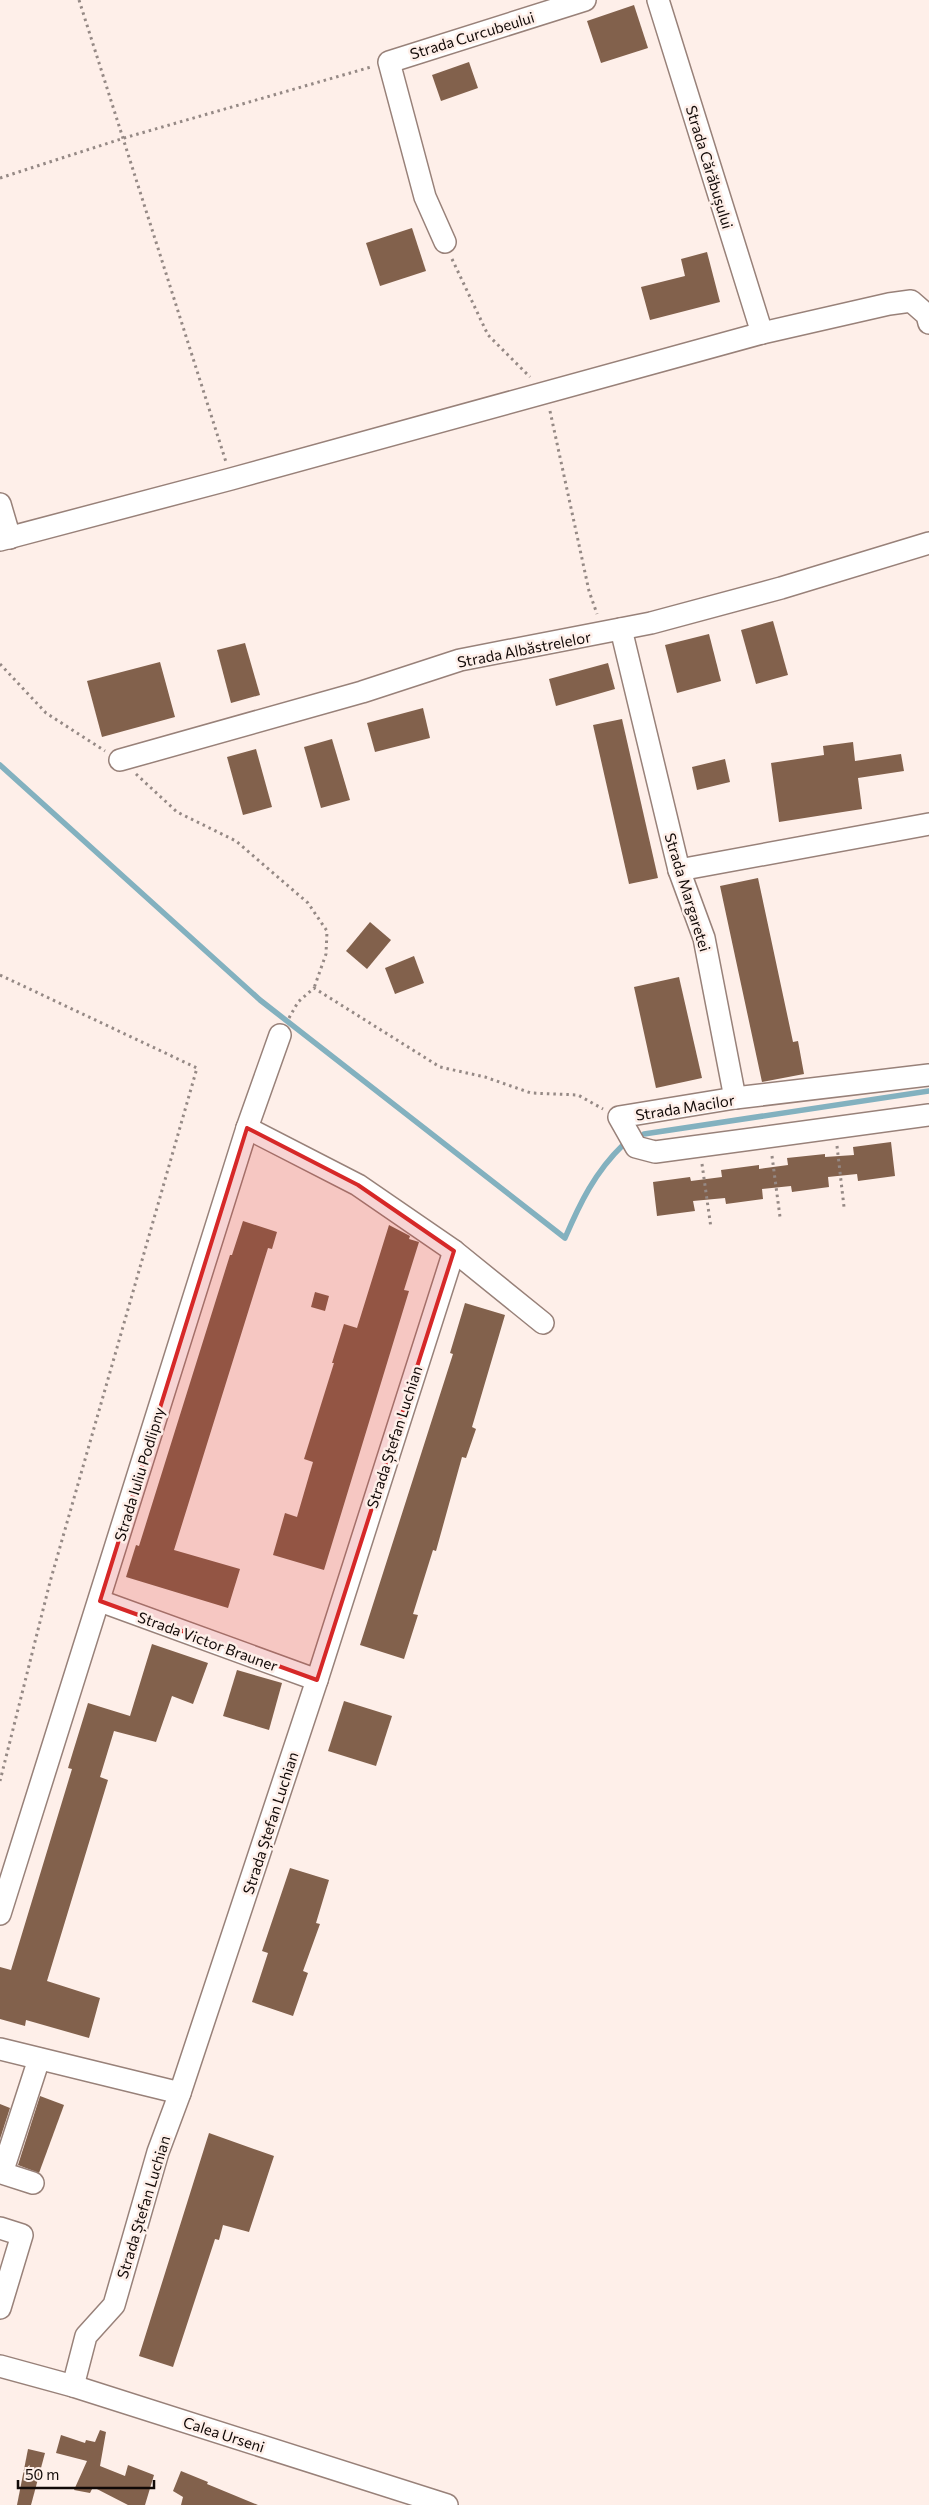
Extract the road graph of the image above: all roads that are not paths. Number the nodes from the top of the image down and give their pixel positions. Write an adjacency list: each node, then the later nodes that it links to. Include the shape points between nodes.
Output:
1 (585, 0): 3 (street, Strada Curcubeului, via 389,62 425,197)
2 (658, 0): 5 (street, Strada Cărăbușului)
3 (445, 242)
4 (925, 315): 5 (street, via 911,301)
5 (762, 333): 7 (street)
6 (0, 504): 7 (street)
7 (5, 539)
8 (929, 543): 9 (street, Strada Albăstrelelor, via 781,588)
9 (613, 631): 10 (street, Strada Albăstrelelor, via 460,660 362,692); 12 (street, Strada Margaretei)
10 (120, 760)
11 (929, 824): 12 (street)
12 (679, 870): 15 (street, Strada Margaretei, via 704,938)
13 (280, 1035): 17 (street, Strada Iuliu Podlipny)
14 (929, 1076): 15 (street, Strada Macilor)
15 (735, 1098): 16 (street, Strada Macilor, via 619,1117 636,1147 647,1152)
16 (929, 1115)
17 (247, 1128): 18 (street, via 358,1185); 20 (street, Strada Iuliu Podlipny)
18 (454, 1251): 19 (street); 21 (street, Strada Ștefan Luchian)
19 (543, 1323)
20 (100, 1601): 21 (street, Strada Victor Brauner); 22 (street, Strada Iuliu Podlipny)
21 (317, 1680): 25 (street, Strada Ștefan Luchian)
22 (0, 1914)
23 (0, 2049): 24 (street)
24 (39, 2059): 25 (street); 26 (street, via 2,2173)
25 (180, 2093): 30 (street, Strada Ștefan Luchian, via 158,2152 114,2305 86,2336)
26 (33, 2183)
27 (0, 2228): 28 (street, via 22,2234)
28 (0, 2308)
29 (0, 2366): 30 (street, Calea Urseni)
30 (73, 2386): 31 (street, Calea Urseni)
31 (447, 2505)

